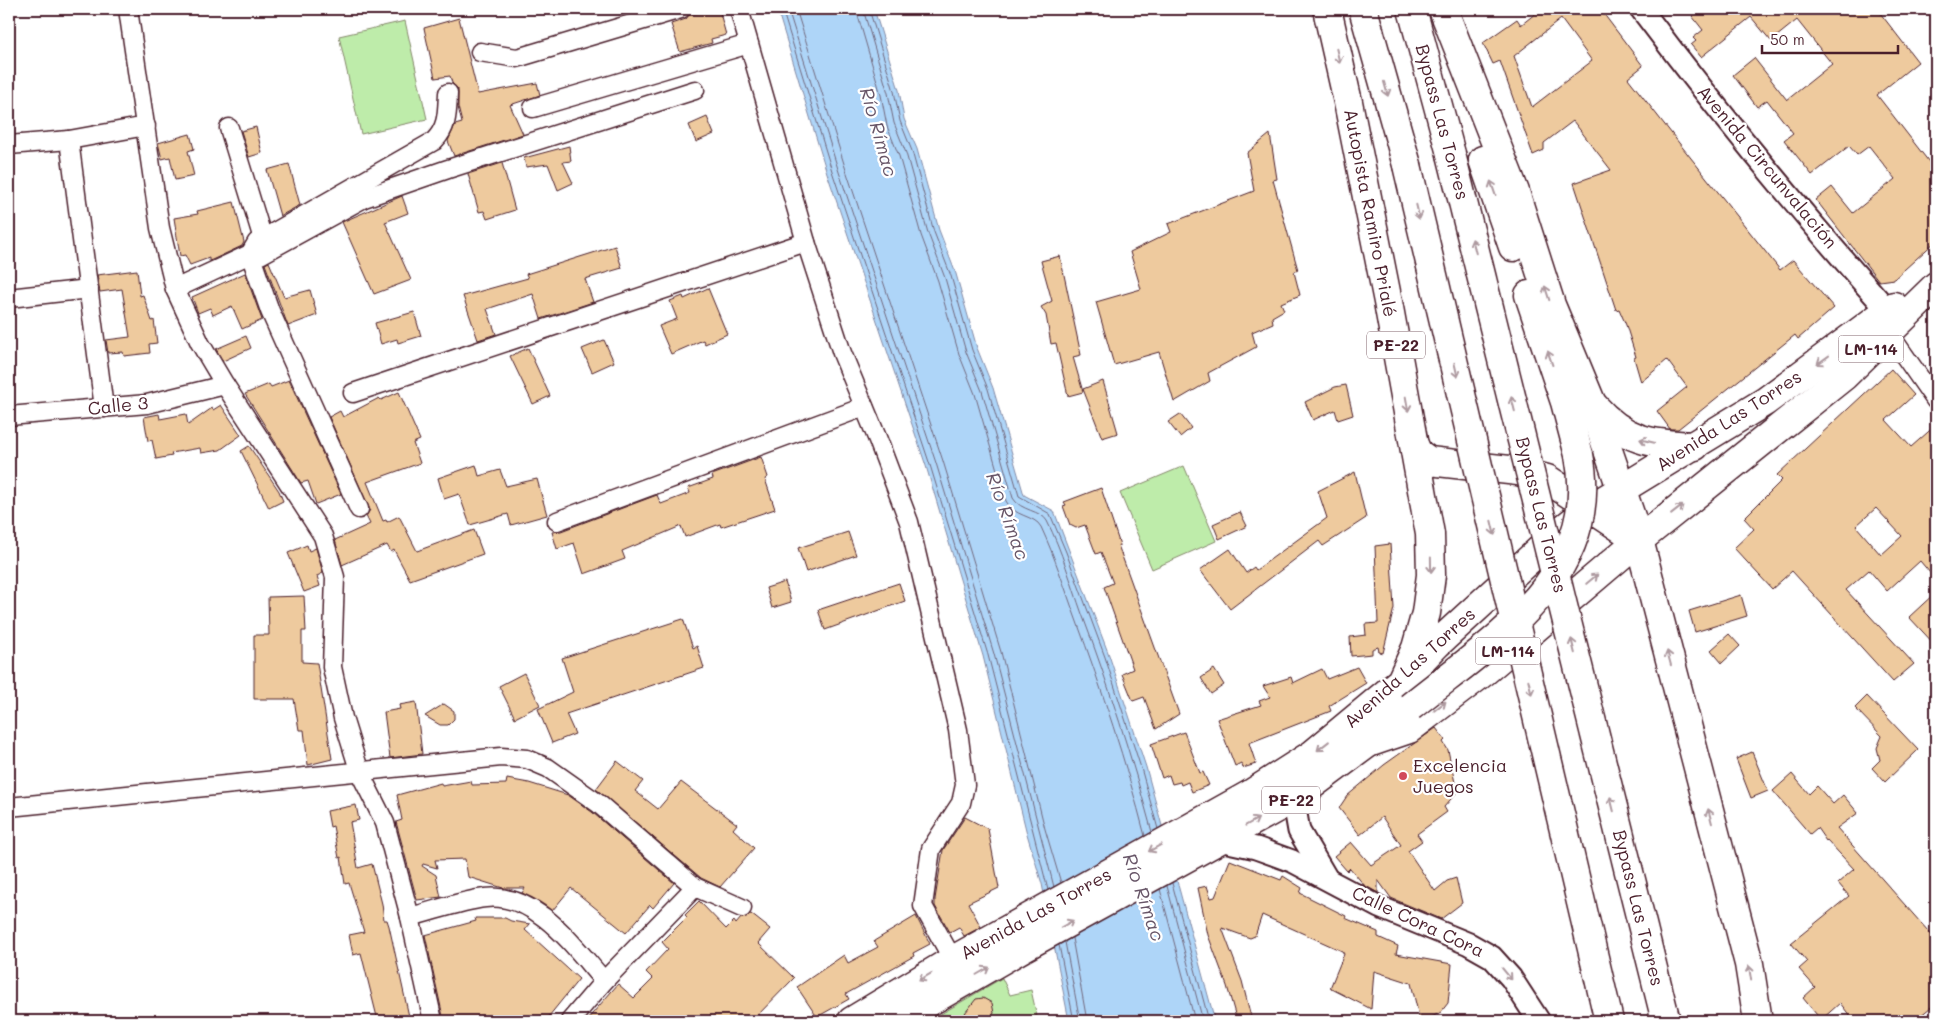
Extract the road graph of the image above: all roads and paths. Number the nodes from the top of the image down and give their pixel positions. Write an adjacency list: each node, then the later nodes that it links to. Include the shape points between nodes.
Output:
1 (128, 9): 15 (street)
2 (681, 9): 11 (street, via 517,58)
3 (739, 9): 10 (street)
4 (1327, 9): 36 (main road, Autopista Ramiro Prialé / PE-22, one-way to 36)
5 (1363, 9): 61 (main road, one-way to 61, bridge, via 1407,165)
6 (1412, 9): 62 (main road, Bypass Las Torres, one-way to 6, bridge, via 1451,154)
7 (1432, 9): 43 (main road, PE-22, one-way to 7, bridge, via 1515,622 1554,580 1570,547 1583,490 1579,456 1565,402)
8 (1443, 9): 31 (main road, one-way to 8, via 1551,305 1515,192)
9 (1641, 9): 27 (street, Avenida Circunvalación)
10 (750, 44): 14 (street); 20 (street)
11 (480, 52)
12 (695, 90): 21 (street, via 364,198 260,255)
13 (448, 93): 19 (street, via 443,132 434,141)
14 (533, 108)
15 (146, 126): 17 (street); 25 (street, via 160,228)
16 (229, 128): 19 (street)
17 (69, 140): 18 (street); 24 (street)
18 (9, 145)
19 (263, 238): 21 (street)
20 (806, 242): 29 (street); 32 (street, via 842,353)
21 (250, 254): 25 (street); 39 (street, via 270,311)
22 (1936, 268): 27 (main road, Avenida Las Torres / LM-114)
23 (1936, 286): 27 (main road, Avenida Las Torres / LM-114)
24 (88, 289): 26 (street); 33 (street)
25 (175, 289): 28 (street, via 200,343)
26 (9, 298)
27 (1891, 322): 30 (street); 35 (main road, Avenida Las Torres / LM-114, one-way to 35); 41 (main road, Avenida Las Torres / LM-114, one-way to 27, via 1844,376)
28 (225, 385): 33 (street, Calle 3, via 147,404); 45 (street, via 323,536 334,577 332,668)
29 (353, 393)
30 (1936, 401)
31 (1592, 404): 35 (main road, one-way to 31, via 1633,438 1614,426); 37 (main road)
32 (864, 407): 40 (street); 54 (street, via 908,522 958,730 965,785 961,803 932,850 923,906)
33 (104, 408): 34 (street, Calle 3)
34 (9, 416)
35 (1695, 446): 37 (main road, Avenida Las Torres / LM-114)
36 (1415, 447): 38 (main road, via 1429,461 1537,475 1558,484); 42 (main road, Autopista Ramiro Prialé / PE-22, one-way to 42, via 1430,534 1431,575 1426,613 1416,648)
37 (1621, 489): 38 (main road, Avenida Las Torres / LM-114); 41 (main road)
38 (1590, 508): 41 (main road); 42 (main road, Avenida Las Torres / LM-114, via 1437,644)
39 (359, 509)
40 (557, 521)
41 (1639, 540): 43 (main road, Avenida Las Torres / LM-114, one-way to 41, via 1409,729 1434,711); 63 (main road, one-way to 41, via 1749,964)
42 (1401, 681): 44 (main road, Avenida Las Torres / PE-22, one-way to 44, via 1360,717)
43 (1366, 744): 46 (main road, Avenida Las Torres / PE-22)
44 (1289, 770): 46 (street, Calle Cora Cora); 48 (main road, Avenida Las Torres / PE-22, via 1230,807)
45 (360, 773): 47 (street); 50 (street, via 501,757 527,759 548,768 599,804); 52 (street, via 385,823)
46 (1293, 799): 48 (main road, Avenida Las Torres / PE-22, one-way to 46); 49 (street, Calle Cora Cora, via 1298,832)
47 (9, 807)
48 (1208, 837): 49 (street, Calle Cora Cora, via 1256,848); 53 (main road, Avenida Las Torres / PE-22)
49 (1327, 878): 60 (street, Calle Cora Cora, one-way to 60, via 1379,907 1469,944 1492,957 1511,978)
50 (695, 887): 51 (street); 55 (street)
51 (742, 908)
52 (410, 917): 55 (street, via 486,898 511,900 558,928); 56 (street)
53 (1019, 937): 54 (main road, Avenida Las Torres / PE-22); 59 (main road, Avenida Las Torres / PE-22, one-way to 53)
54 (953, 960): 58 (main road, Avenida Las Torres / PE-22, one-way to 58)
55 (604, 981): 57 (street)
56 (433, 1021)
57 (570, 1021)
58 (852, 1021)
59 (896, 1021)
60 (1539, 1021)
61 (1609, 1021)
62 (1666, 1021)
63 (1758, 1021)

